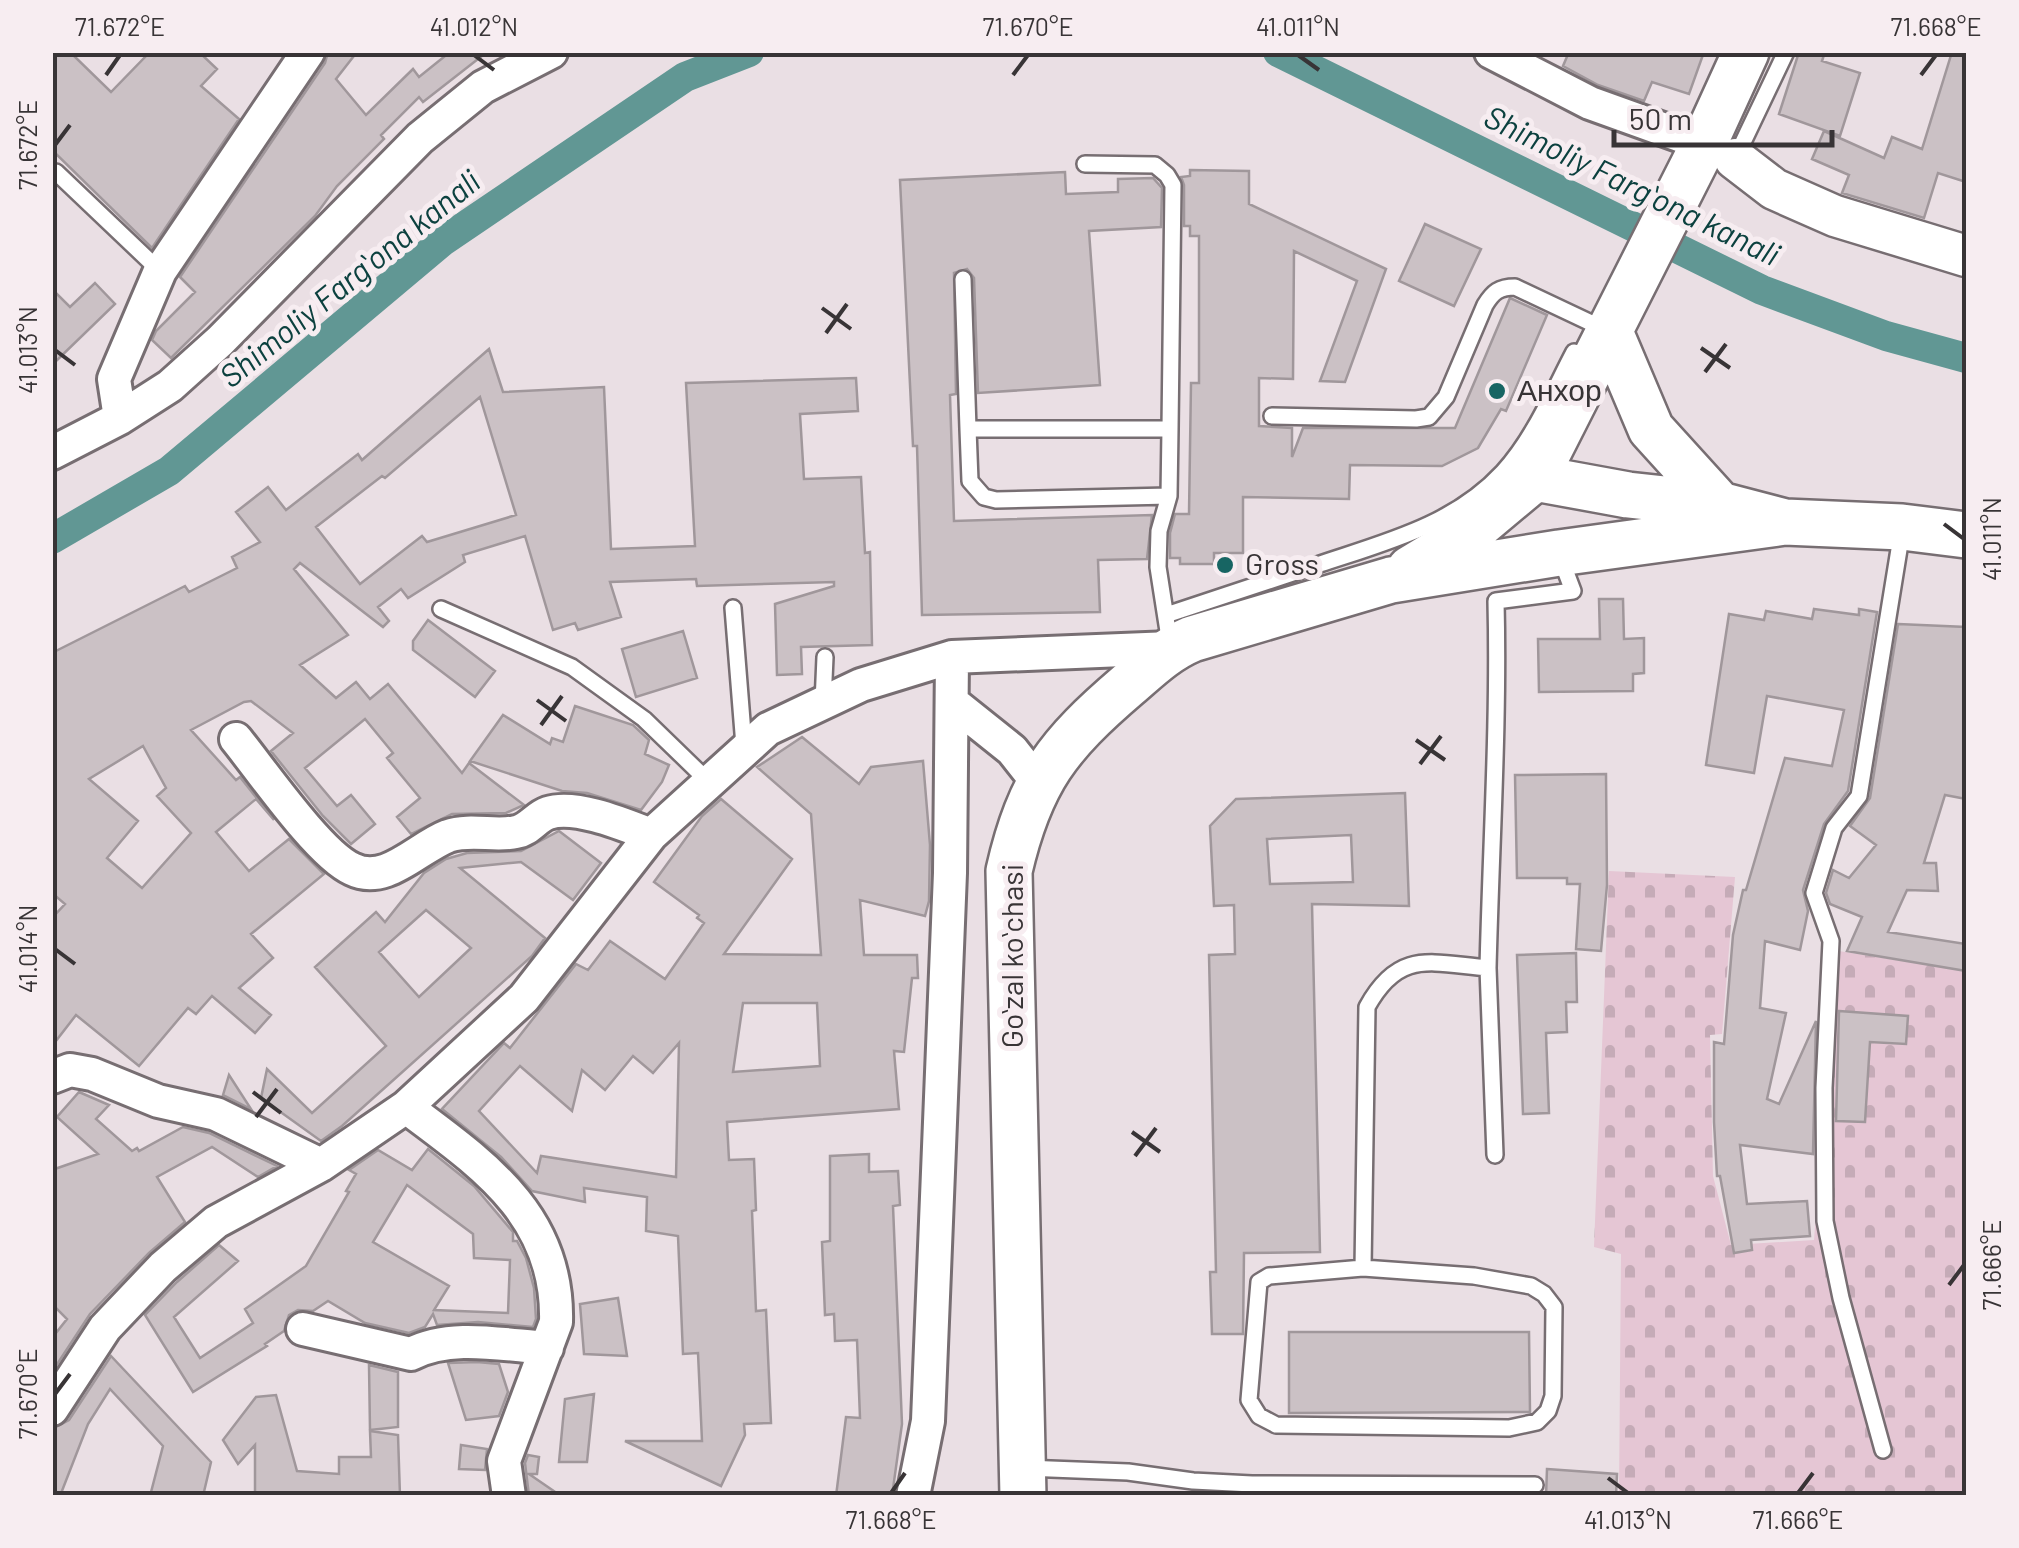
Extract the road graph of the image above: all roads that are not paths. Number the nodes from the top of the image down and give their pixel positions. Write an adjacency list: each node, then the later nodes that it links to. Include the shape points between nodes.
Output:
1 (308, 52): 10 (street)
2 (551, 52): 14 (street, via 483,87 420,138 220,341 170,386)
3 (1492, 52): 6 (street, via 1590,103)
4 (1746, 52): 6 (main road)
5 (1786, 52): 6 (lane)
6 (1720, 152): 9 (street, via 1774,189 1835,216); 12 (main road)
7 (1085, 164): 16 (lane, via 1155,165 1173,185)
8 (56, 172): 10 (lane)
9 (1966, 256)
10 (160, 271): 14 (street, via 114,378)
11 (963, 279): 15 (lane)
12 (1608, 318): 13 (lane, via 1503,287 1485,305 1446,398 1430,417); 18 (main road); 20 (main road, via 1651,429); 28 (lane, via 1529,438 1475,498 1440,521)
13 (1272, 416)
14 (120, 418): 17 (street)
15 (968, 429): 16 (lane); 19 (lane, via 970,481 984,497)
16 (1170, 430): 19 (lane)
17 (52, 453)
18 (1535, 478): 20 (main road); 25 (main road, via 1468,534)
19 (1169, 496): 28 (lane, via 1158,566)
20 (1720, 506): 21 (main road)
21 (1785, 522): 22 (main road); 24 (main road)
22 (1902, 527): 23 (main road); 47 (lane, via 1860,796 1834,828 1814,893 1831,941 1825,1221)
23 (1966, 535)
24 (1559, 553): 25 (main road); 38 (lane, via 1572,591 1496,601)
25 (1391, 580): 28 (main road, Goʻzal koʻchasi)
26 (733, 608): 34 (lane)
27 (441, 609): 35 (lane, via 572,668 644,719)
28 (1168, 632): 29 (street); 36 (main road, Goʻzal koʻchasi, via 1080,726)
29 (952, 656): 31 (street); 32 (street)
30 (824, 657): 32 (lane)
31 (952, 702): 36 (street, via 1012,750); 51 (street, via 928,1420)
32 (823, 703): 34 (street, via 768,729)
33 (236, 739): 37 (street, via 325,850 366,874 449,836 512,834 548,813 606,818)
34 (745, 750): 35 (street)
35 (708, 782): 37 (street)
36 (1038, 783): 48 (main road, Goʻzal koʻchasi, via 1008,871)
37 (651, 834): 40 (street, via 524,998)
38 (1488, 968): 41 (lane); 43 (lane, via 1410,964 1392,971 1367,1006)
39 (58, 1068): 42 (street, via 216,1114)
40 (406, 1107): 42 (street); 45 (street, via 474,1158 528,1214 556,1300)
41 (1496, 1155)
42 (321, 1164): 46 (street, via 216,1222 162,1267 105,1328)
43 (1363, 1268): 43 (lane, via 1259,1282 1250,1400 1258,1416 1276,1425 1509,1428 1537,1422 1548,1410 1554,1307 1544,1294 1474,1276)
44 (302, 1330): 45 (street, via 411,1354 429,1344)
45 (547, 1348): 50 (street, via 504,1461)
46 (52, 1409)
47 (1883, 1450)
48 (1022, 1482): 49 (lane, via 1128,1472 1252,1484)
49 (1535, 1485)
50 (509, 1496)
51 (913, 1496)

